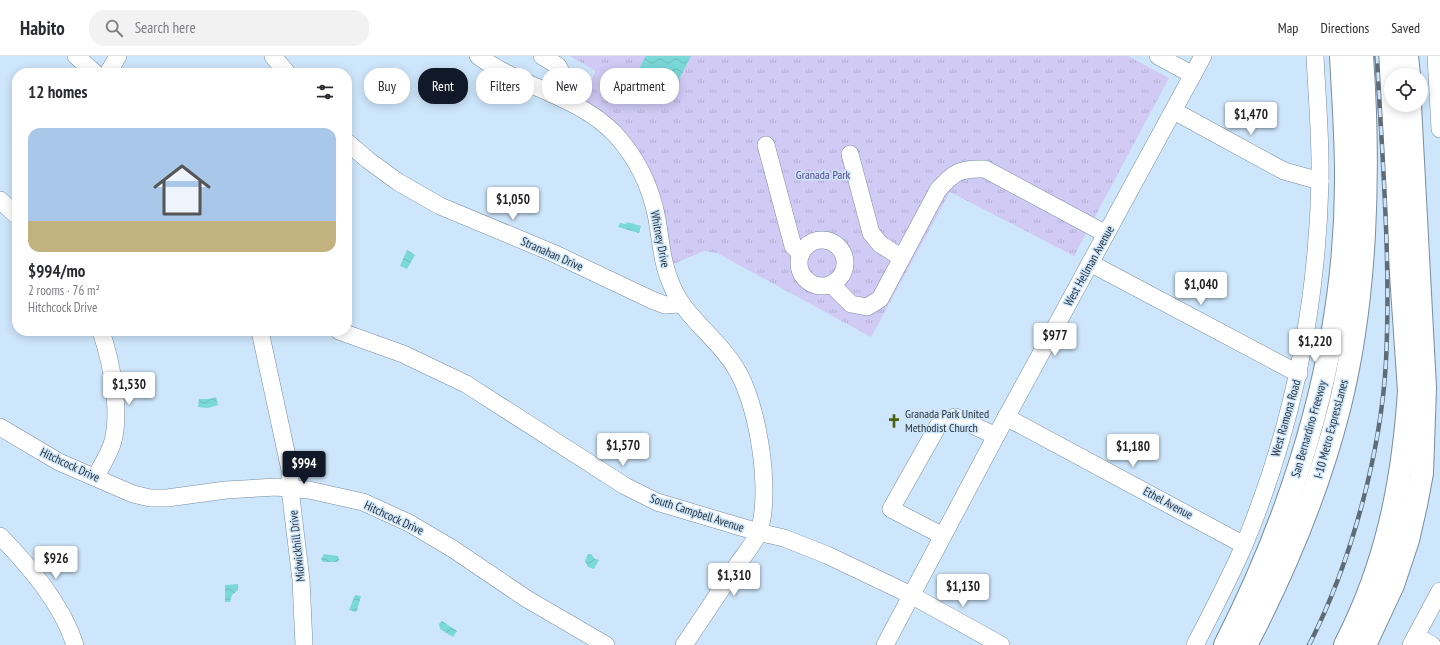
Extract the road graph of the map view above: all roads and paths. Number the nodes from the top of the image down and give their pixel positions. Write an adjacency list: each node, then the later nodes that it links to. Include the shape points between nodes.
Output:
1 (76, 56): 14 (street)
2 (118, 56): 15 (street)
3 (273, 56): 16 (street)
4 (478, 56): 20 (street, Whitney Drive, via 519,81)
5 (542, 56): 17 (street)
6 (1158, 56): 19 (street)
7 (1203, 56): 19 (street, West Hellman Avenue)
8 (1315, 56): 28 (street, West Ramona Road)
9 (1341, 56): 35 (highway, San Bernardino Freeway, via 1346,176 1344,238)
10 (1362, 56): 40 (highway, I-10 Metro ExpressLanes, via 1366,202 1360,282)
11 (1386, 56): 62 (highway, via 1409,391 1406,438 1399,484 1384,548 1362,612)
12 (1407, 56): 18 (highway)
13 (1438, 56): 24 (street)
14 (89, 68)
15 (111, 68)
16 (283, 68)
17 (559, 68)
18 (1408, 68)
19 (1193, 75): 22 (street, West Hellman Avenue)
20 (542, 90)
21 (574, 104): 34 (street, Whitney Drive, via 598,119 615,134 642,173 657,217 664,268)
22 (1174, 111): 28 (street, via 1284,171); 29 (street, West Hellman Avenue)
23 (1410, 112): 63 (highway, via 1425,388 1422,473 1408,540 1393,585)
24 (1440, 129)
25 (766, 145): 30 (street, via 793,246)
26 (352, 146): 34 (street, Stranahan Drive, via 398,182 440,206 553,253 652,300 665,305)
27 (850, 154): 31 (street, via 871,233 880,244)
28 (1320, 181): 39 (street, West Ramona Road, via 1312,287)
29 (1106, 234): 31 (street, via 985,169 967,168 951,175 938,190); 32 (street, West Hellman Avenue)
30 (801, 254): 33 (street, via 799,263 806,279 822,286); 33 (street, via 806,247 822,240 838,247 844,254 845,263 843,272)
31 (902, 258): 33 (street, via 880,299 867,307 851,304)
32 (1090, 263): 39 (street); 41 (street, West Hellman Avenue)
33 (831, 284)
34 (680, 304): 46 (street, Whitney Drive, via 722,349 746,388 760,448 763,479 764,499)
35 (1334, 325): 40 (highway); 60 (highway, San Bernardino Freeway, via 1319,400 1302,460 1262,568)
36 (103, 336): 44 (street, via 113,377 116,426 113,442)
37 (261, 336): 45 (street, Midwickhill Drive, via 290,470)
38 (352, 336): 46 (street, South Campbell Avenue, via 403,354 466,384 625,486 657,502)
39 (1299, 374): 49 (street, West Ramona Road, via 1282,435)
40 (1344, 387): 61 (highway, I-10 Metro ExpressLanes, via 1320,474 1297,538)
41 (1006, 417): 43 (street, West Hellman Avenue); 49 (street, Ethel Avenue)
42 (0, 427): 44 (street, Hitchcock Drive, via 59,462)
43 (996, 436): 48 (street, West Hellman Avenue); 48 (street, via 955,417 938,424 891,509)
44 (96, 477): 45 (street, Hitchcock Drive, via 133,494 150,498 226,490 276,487)
45 (290, 489): 54 (street, Midwickhill Drive, via 301,580); 55 (street, Hitchcock Drive, via 309,490 363,502 409,523 454,549 527,599)
46 (758, 532): 51 (street, South Campbell Avenue, via 784,538 827,555); 56 (street)
47 (0, 536): 53 (street, via 21,558 47,593 69,628)
48 (943, 536): 51 (street, West Hellman Avenue)
49 (1244, 545): 59 (street, West Ramona Road)
50 (1440, 591): 52 (street)
51 (911, 595): 57 (street, West Hellman Avenue); 58 (street, South Campbell Avenue)
52 (1413, 640): 64 (street)
53 (75, 645)
54 (304, 645)
55 (606, 645)
56 (684, 645)
57 (885, 645)
58 (1001, 645)
59 (1194, 645)
60 (1225, 645)
61 (1246, 645)
62 (1345, 645)
63 (1365, 645)
64 (1432, 645)

